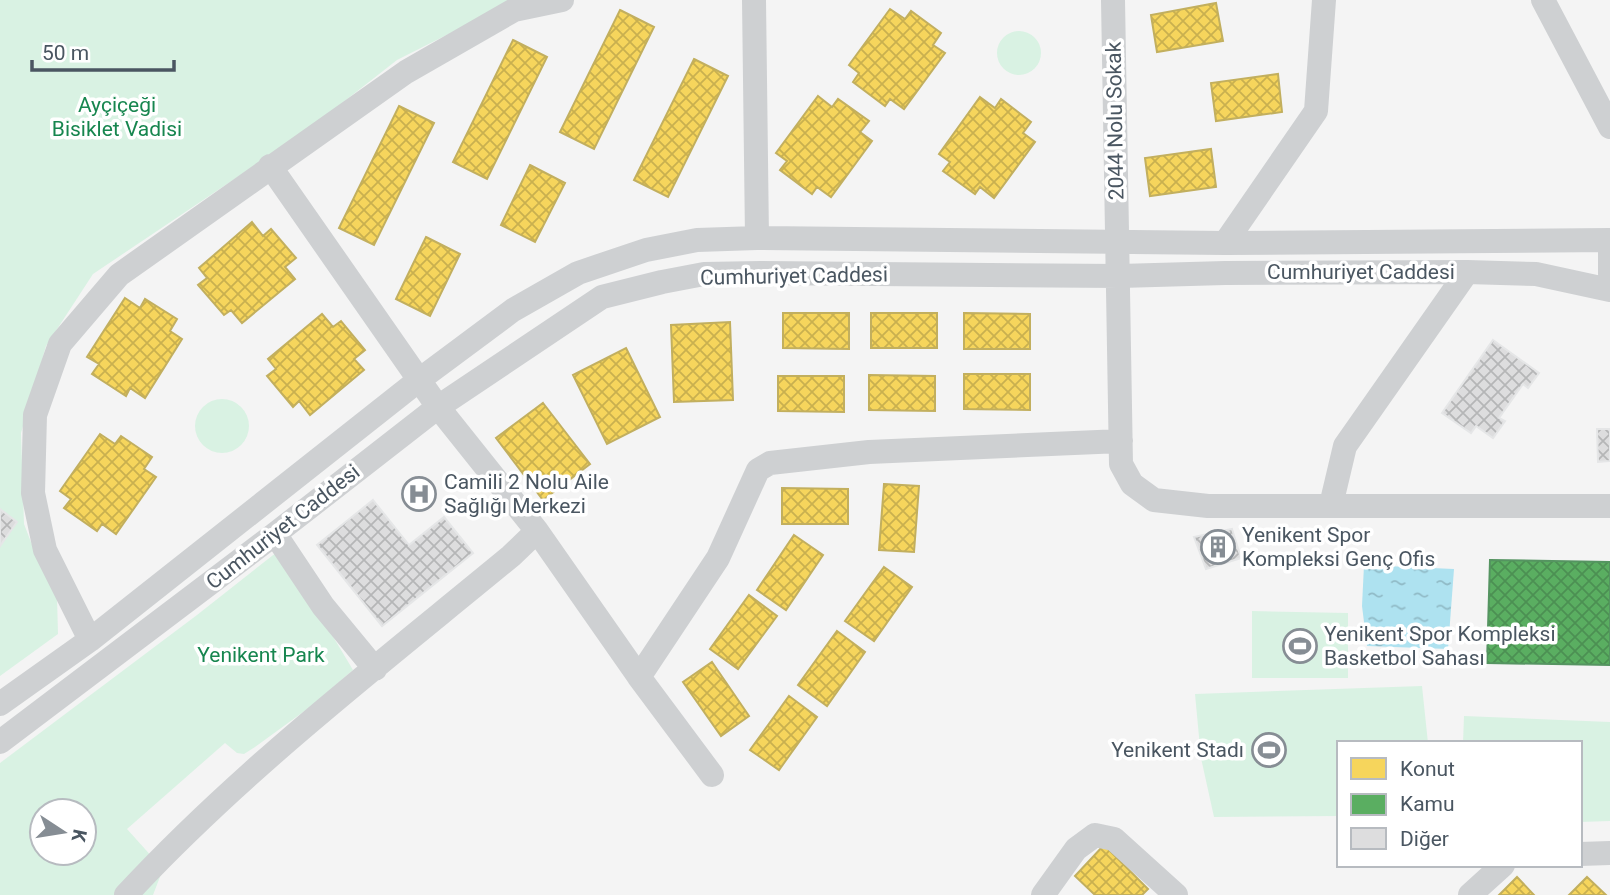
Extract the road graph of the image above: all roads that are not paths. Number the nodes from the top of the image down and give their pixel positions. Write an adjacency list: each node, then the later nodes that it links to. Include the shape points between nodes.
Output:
1 (562, 0): 7 (street, via 514,10 406,72)
2 (754, 0): 8 (street)
3 (1113, 0): 10 (street, 2044 Nolu Sokak)
4 (1324, 0): 11 (street, via 1315,111)
5 (1543, 0): 6 (street)
6 (1610, 127)
7 (270, 166): 17 (street); 24 (street, via 118,275 60,344 35,415 33,493 45,550)
8 (757, 238): 10 (street, Cumhuriyet Caddesi); 17 (street, Cumhuriyet Caddesi, via 696,240 646,250 578,273 513,310)
9 (1610, 240): 11 (street, Cumhuriyet Caddesi)
10 (1117, 241): 11 (street, Cumhuriyet Caddesi); 15 (street, 2044 Nolu Sokak)
11 (1224, 243)
12 (1610, 253): 14 (street)
13 (1467, 272): 15 (street, Cumhuriyet Caddesi); 16 (street, Cumhuriyet Caddesi, via 1536,274); 20 (street, via 1345,446)
14 (1610, 274)
15 (1119, 276): 18 (street, Cumhuriyet Caddesi, via 761,273 704,274 662,282 601,297); 19 (street, 2044 Nolu Sokak)
16 (1610, 290)
17 (419, 380): 18 (street); 24 (street, Cumhuriyet Caddesi)
18 (438, 407): 22 (street); 23 (street, Cumhuriyet Caddesi)
19 (1121, 441): 20 (street, 2044 Nolu Sokak, via 1121,464 1132,484 1154,500 1208,506); 26 (street, via 869,453 769,463 758,470 718,558)
20 (1331, 505): 21 (street, 2044 Nolu Sokak)
21 (1610, 506)
22 (537, 531): 25 (street); 26 (street)
23 (275, 534): 25 (street, via 323,606); 28 (street, Cumhuriyet Caddesi)
24 (90, 640): 27 (street, Cumhuriyet Caddesi)
25 (375, 668): 33 (street, via 167,850)
26 (639, 677): 29 (street)
27 (0, 704)
28 (0, 742)
29 (712, 775)
30 (1610, 853): 31 (street)
31 (1582, 854)
32 (1501, 867): 36 (street)
33 (126, 895)
34 (1043, 895): 35 (street, via 1076,849 1095,835 1114,839)
35 (1176, 895)
36 (1470, 895)

